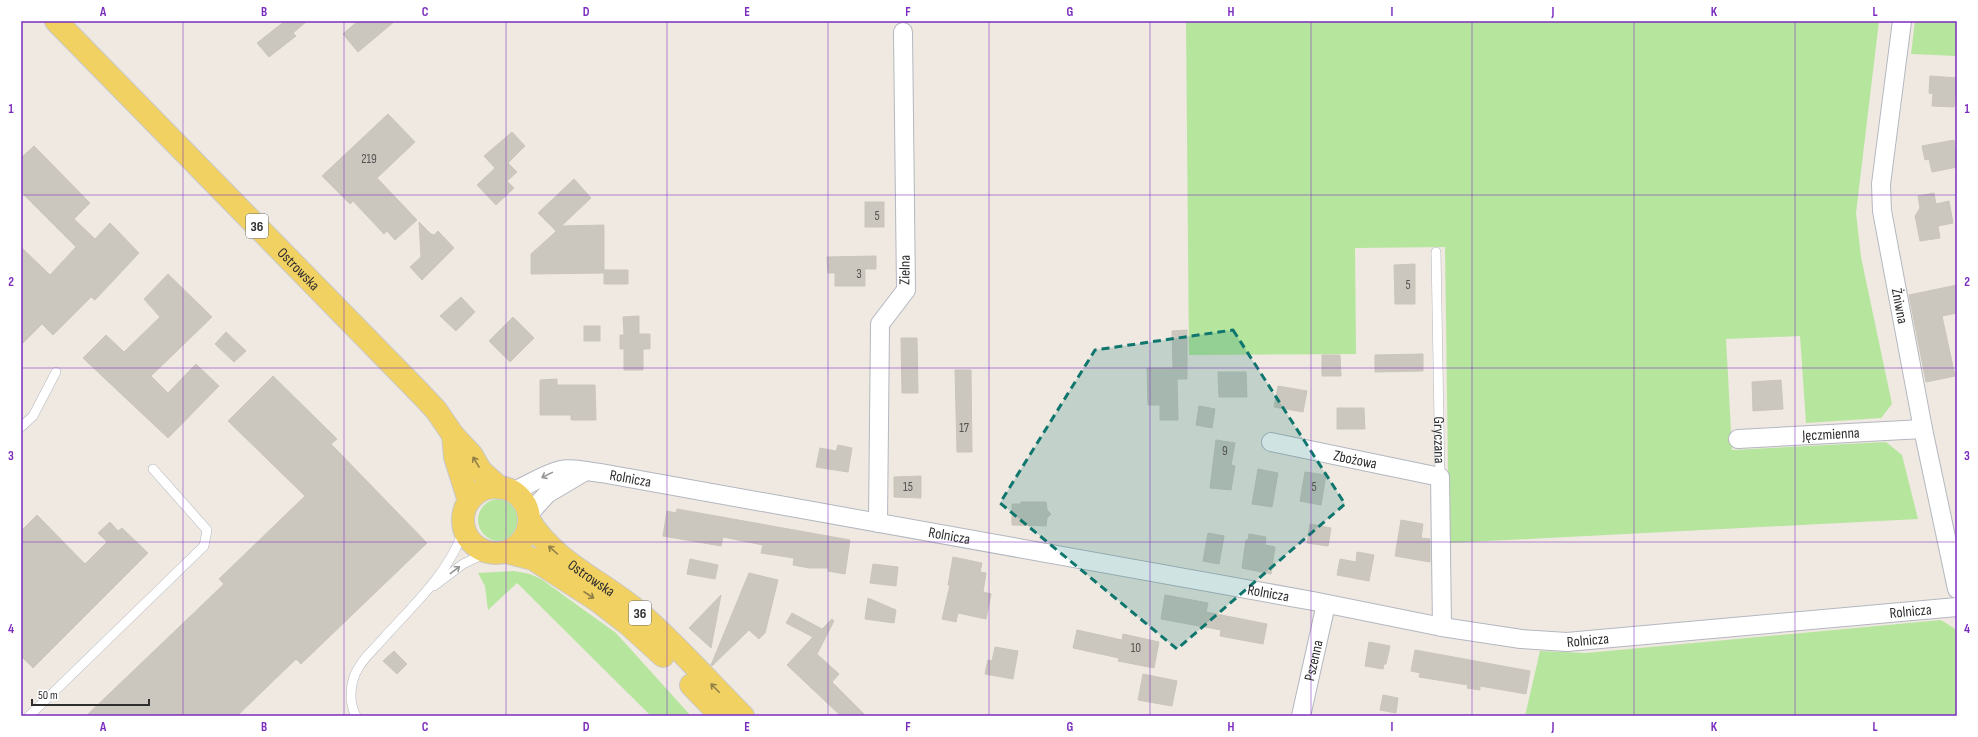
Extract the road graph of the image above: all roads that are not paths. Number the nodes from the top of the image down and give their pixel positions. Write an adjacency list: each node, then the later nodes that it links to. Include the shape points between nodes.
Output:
1 (56, 21): 8 (main road, Ostrowska / 36, via 416,388 436,410)
2 (1902, 21): 7 (street, Żniwna, via 1881,184 1882,212)
3 (903, 32): 17 (street, Zielna, via 906,290 880,324)
4 (1436, 252): 13 (lane, Gryczana)
5 (56, 372): 6 (lane, via 33,416)
6 (21, 427)
7 (1923, 429): 9 (street, Jęczmienna); 20 (street, Żniwna)
8 (453, 435): 14 (main road, Ostrowska / 36, one-way to 8, via 481,470 471,454); 15 (main road, Ostrowska / 36, via 455,457)
9 (1738, 439)
10 (1271, 442): 13 (street, Zbożowa)
11 (153, 469): 25 (lane, via 207,530 204,546)
12 (584, 472): 14 (street, Rolnicza, one-way to 14, via 574,469 561,470 526,487); 16 (street, via 547,494); 17 (street, Rolnicza, via 610,474)
13 (1440, 477): 24 (street, Gryczana)
14 (506, 490): 15 (main road, via 483,490); 16 (main road, 36, via 520,499)
15 (469, 501): 18 (main road, via 463,518)
16 (528, 518): 19 (main road, via 526,532 520,542); 28 (main road, Ostrowska / 36, one-way to 16, via 640,613 556,553 538,536)
17 (878, 523): 22 (street, Rolnicza)
18 (464, 529): 19 (main road, 36, via 473,544); 21 (lane, via 455,554)
19 (497, 552): 21 (lane, one-way to 19, via 463,564); 27 (main road, Ostrowska / 36, one-way to 27, via 533,559 614,612 646,640)
20 (1957, 589)
21 (425, 593): 26 (lane, via 359,666 350,687)
22 (1326, 604): 24 (street, Rolnicza); 29 (street, Pszenna)
23 (1957, 607): 24 (street, Rolnicza, via 1567,642 1521,639)
24 (1442, 628)
25 (29, 716)
26 (356, 716)
27 (721, 716)
28 (743, 716)
29 (1301, 716)

